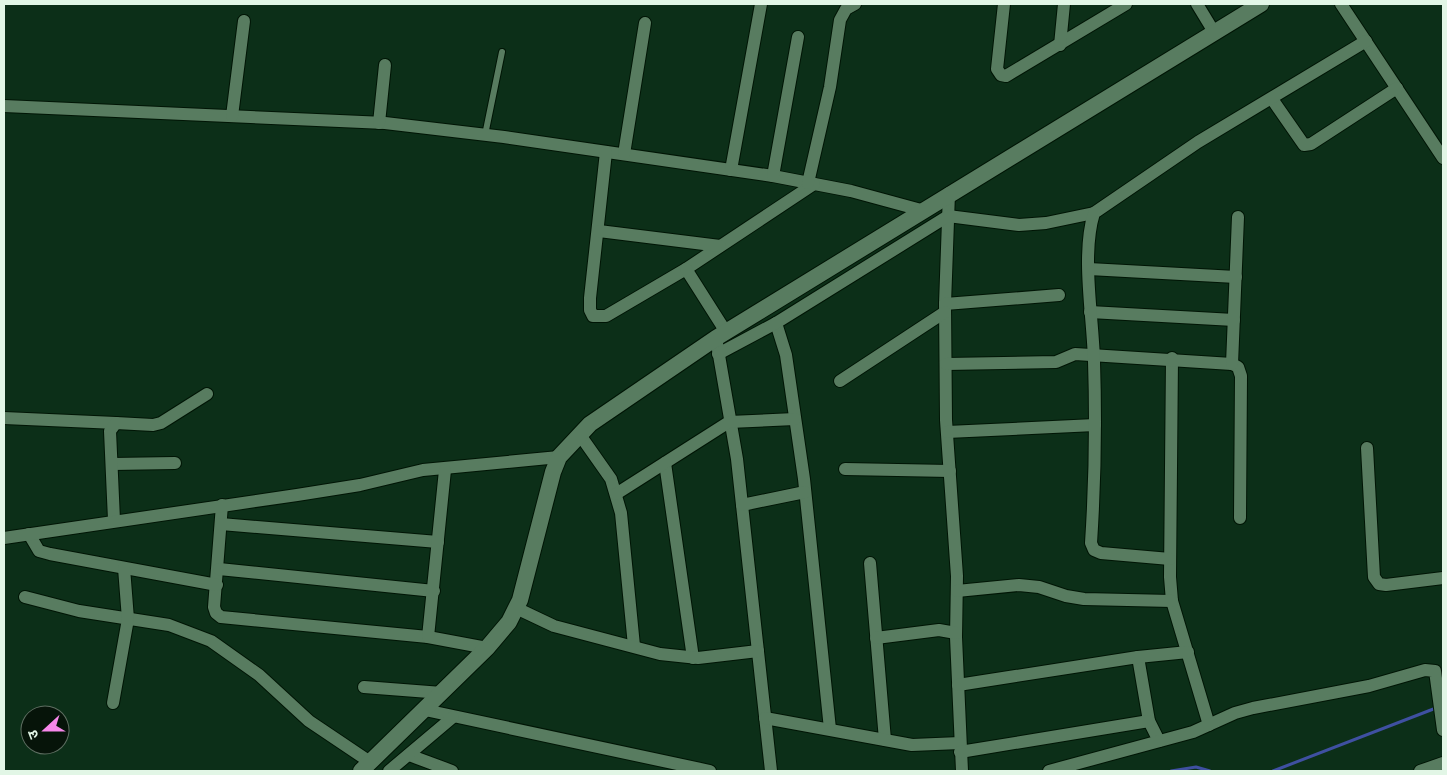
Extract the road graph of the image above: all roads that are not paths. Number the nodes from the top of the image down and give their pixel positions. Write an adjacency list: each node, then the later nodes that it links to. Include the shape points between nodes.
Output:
1 (761, 4): 26 (street)
2 (856, 4): 28 (street, via 846,9 840,20)
3 (1004, 4): 14 (street, via 997,64 1001,75 1013,72)
4 (1064, 4): 14 (street)
5 (1124, 4): 14 (street)
6 (1197, 4): 11 (street)
7 (1261, 4): 11 (street)
8 (1341, 4): 13 (street)
9 (244, 21): 20 (street)
10 (645, 23): 24 (street)
11 (1214, 32): 29 (street)
12 (798, 37): 27 (street)
13 (1366, 41): 17 (street); 18 (street)
14 (1060, 45)
15 (502, 52): 22 (lane)
16 (384, 65): 21 (street)
17 (1397, 88): 18 (street, via 1311,144 1304,145); 25 (street)
18 (1272, 99): 31 (street, via 1198,142)
19 (4, 106): 20 (street)
20 (232, 116): 21 (street)
21 (379, 123): 22 (street)
22 (485, 135): 23 (street)
23 (606, 152): 24 (street); 34 (street)
24 (624, 154): 26 (street)
25 (1443, 158)
26 (731, 170): 27 (street)
27 (773, 176): 28 (street)
28 (811, 183): 30 (street, via 851,190); 35 (street)
29 (949, 193): 30 (street); 32 (street)
30 (921, 210): 44 (street)
31 (1094, 213): 32 (street, via 1019,225); 37 (street)
32 (948, 216): 40 (street); 43 (street)
33 (1238, 217): 38 (street)
34 (599, 231): 35 (street); 36 (street, via 590,298 593,316 606,316)
35 (720, 246): 36 (street)
36 (686, 269): 44 (street)
37 (1089, 269): 38 (street); 41 (street)
38 (1236, 277): 42 (street)
39 (1059, 294): 40 (street)
40 (945, 308): 48 (street); 50 (street)
41 (1090, 312): 42 (street); 46 (street)
42 (1234, 320): 49 (street)
43 (776, 323): 45 (street); 53 (street, via 786,355)
44 (721, 335): 45 (street); 58 (street, via 590,424)
45 (718, 354): 54 (street)
46 (1094, 354): 47 (street); 48 (street, via 1075,354 1056,362); 56 (street)
47 (1172, 358): 49 (street); 77 (street)
48 (946, 364): 57 (street)
49 (1232, 364): 71 (street, via 1238,367 1241,376)
50 (840, 381)
51 (208, 394): 55 (street, via 161,424)
52 (4, 418): 55 (street)
53 (795, 418): 54 (street); 67 (street)
54 (729, 422): 62 (street); 70 (street)
55 (116, 423): 63 (street, via 110,432)
56 (1095, 425): 57 (street); 77 (street, via 1096,474 1091,543 1094,550)
57 (947, 432): 66 (street)
58 (580, 435): 60 (street); 68 (street, via 611,479)
59 (1367, 448): 81 (street, via 1374,577 1379,584 1386,585)
60 (559, 457): 65 (street); 87 (street)
61 (174, 463): 63 (street)
62 (665, 463): 68 (street); 97 (street)
63 (112, 464): 72 (street)
64 (845, 469): 66 (street)
65 (444, 470): 69 (street, via 423,470 360,485); 76 (street)
66 (950, 471): 84 (street)
67 (805, 492): 70 (street); 108 (street)
68 (616, 494): 92 (street, via 621,513)
69 (222, 505): 72 (street); 73 (street)
70 (742, 505): 94 (street)
71 (1240, 518)
72 (114, 520): 74 (street)
73 (221, 524): 76 (street); 80 (street)
74 (29, 534): 75 (street); 79 (street, via 39,551)
75 (4, 538)
76 (438, 542): 83 (street)
77 (1170, 559): 86 (street)
78 (870, 563): 91 (street)
79 (124, 568): 82 (street); 88 (street)
80 (219, 569): 82 (street); 83 (street)
81 (1443, 578)
82 (217, 585): 90 (street, via 214,607 221,617)
83 (434, 591): 90 (street)
84 (957, 591): 86 (street, via 1018,585 1084,599); 89 (street)
85 (25, 597): 88 (street)
86 (1172, 601): 95 (street)
87 (516, 608): 92 (street, via 554,626); 93 (street)
88 (128, 619): 102 (street); 115 (street, via 169,625 212,641 259,675 308,721)
89 (956, 633): 91 (street, via 939,630); 99 (street)
90 (428, 637): 93 (street)
91 (876, 638): 110 (street)
92 (634, 646): 97 (street, via 660,654)
93 (488, 648): 101 (street)
94 (758, 651): 97 (street); 105 (street)
95 (1188, 652): 96 (street); 107 (street)
96 (1138, 657): 99 (street); 106 (street)
97 (693, 658)
98 (1439, 670): 107 (street, via 1425,670 1369,686 1253,708); 109 (street)
99 (958, 686): 112 (street)
100 (364, 687): 101 (street)
101 (442, 693): 103 (street)
102 (113, 703)
103 (425, 710): 104 (street); 115 (street)
104 (454, 717): 113 (street); 118 (street)
105 (765, 718): 108 (street); 119 (street)
106 (1149, 721): 111 (street); 112 (street)
107 (1210, 725): 111 (street)
108 (830, 730): 110 (street)
109 (1443, 730)
110 (885, 740): 112 (street)
111 (1159, 742): 121 (street)
112 (960, 748): 120 (street)
113 (409, 755): 116 (street); 117 (street)
114 (1443, 763): 122 (street)
115 (365, 767)
116 (389, 771)
117 (452, 771)
118 (710, 771)
119 (771, 771)
120 (962, 771)
121 (1049, 771)
122 (1420, 771)

